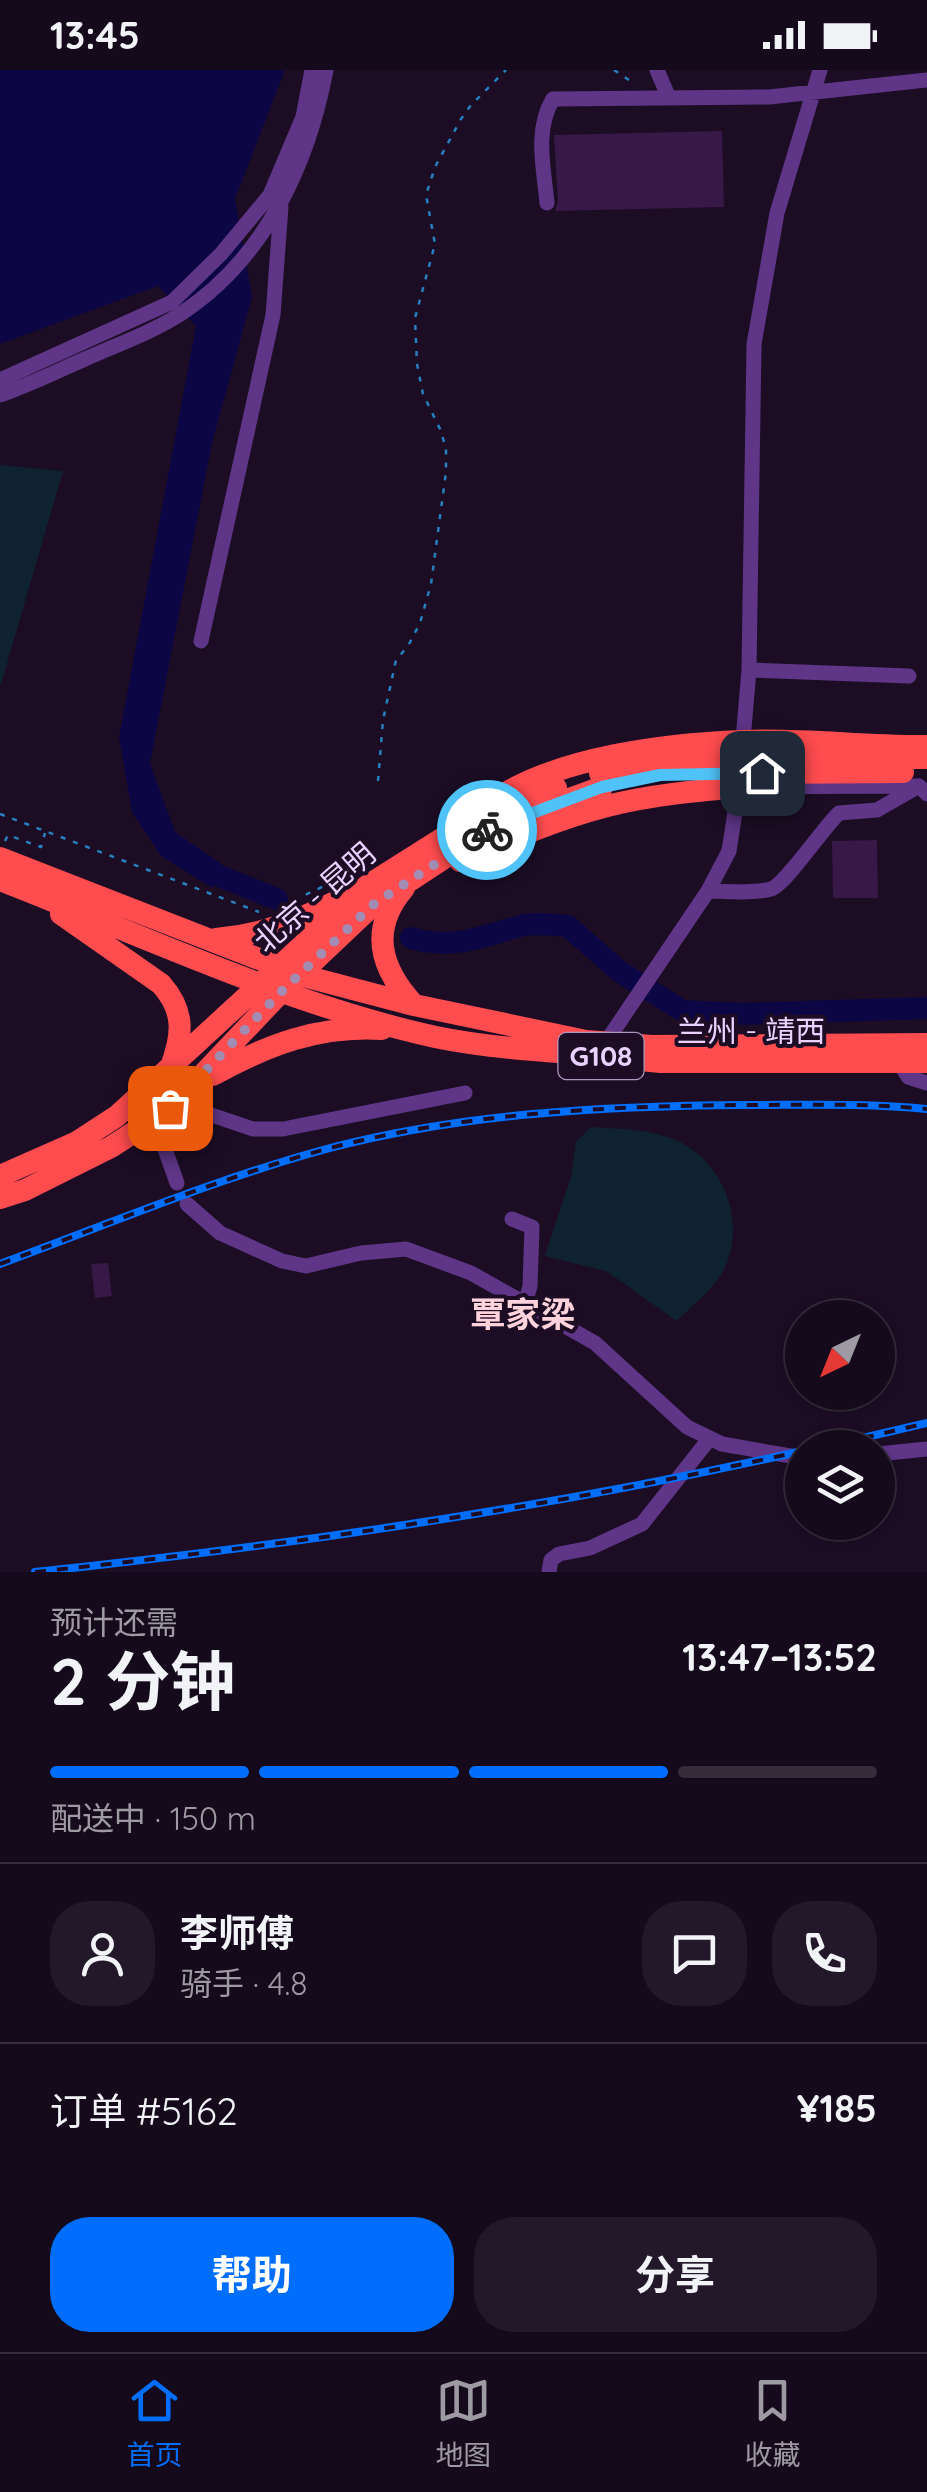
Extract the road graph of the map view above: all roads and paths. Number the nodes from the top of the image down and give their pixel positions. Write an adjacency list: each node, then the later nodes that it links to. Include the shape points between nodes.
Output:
1 (312, 70): 9 (street)
2 (326, 70): 9 (street, via 316,122)
3 (506, 70): 20 (path, via 470,105 426,195 434,244 416,318 417,364 443,438 446,472 431,584 420,623 396,660)
4 (656, 70): 8 (street)
5 (820, 70): 7 (street)
6 (927, 80): 7 (street)
7 (812, 92): 8 (street); 15 (street, via 777,214 754,344)
8 (669, 98): 10 (street, via 553,99 541,131)
9 (276, 198): 11 (street); 11 (street, via 262,234 230,274); 14 (street, via 272,315)
10 (546, 203)
11 (176, 308): 12 (street); 13 (street)
12 (0, 380)
13 (0, 395)
14 (201, 641)
15 (748, 670): 16 (street); 17 (street)
16 (909, 676)
17 (742, 740): 18 (highway); 23 (street); 27 (highway, via 602,756 521,782)
18 (927, 746)
19 (927, 758): 21 (highway, 北京 - 昆明, bridge, via 675,762)
20 (378, 780)
21 (601, 780): 22 (highway, 北京 - 昆明, bridge, via 660,775); 27 (highway, 北京 - 昆明)
22 (925, 785): 23 (street); 31 (street, via 877,810 839,813 773,888)
23 (739, 787): 27 (highway, via 605,806); 31 (street, via 729,851)
24 (0, 814): 25 (path)
25 (46, 831): 26 (path, via 41,847 8,834); 33 (path)
26 (2, 851): 34 (highway, G108)
27 (408, 871): 29 (highway, 北京 - 昆明); 35 (highway, 北京 - 昆明); 36 (highway, via 386,917 383,948 391,977)
28 (0, 880): 30 (highway, G108)
29 (367, 886): 32 (path, via 338,880); 34 (highway, via 276,929); 35 (highway, 北京 - 昆明)
30 (29, 892): 35 (highway, G108); 42 (highway, via 172,997 181,1034)
31 (708, 892): 38 (street)
32 (294, 900)
33 (264, 914)
34 (207, 940): 35 (highway, G108)
35 (281, 979): 36 (highway, 兰州 - 靖西 / G108); 37 (highway, 兰州 - 靖西 / G108); 42 (highway); 45 (highway)
36 (414, 1005): 38 (highway, 兰州 - 靖西 / G108)
37 (418, 1034): 40 (highway, 兰州 - 靖西 / G108, via 662,1062); 45 (highway, via 351,1029 306,1035 257,1050)
38 (606, 1042): 39 (highway, 兰州 - 靖西 / G108)
39 (927, 1044)
40 (899, 1062): 41 (highway, 兰州 - 靖西 / G108); 43 (street, via 908,1077)
41 (927, 1062)
42 (170, 1070): 47 (highway, via 77,1142)
43 (927, 1083)
44 (465, 1092): 45 (street, via 283,1130 253,1128)
45 (184, 1095): 46 (highway)
46 (155, 1120): 48 (street); 49 (highway)
47 (0, 1176)
48 (177, 1183)
49 (0, 1198)
50 (187, 1204): 52 (street, via 220,1232 282,1262 306,1266 406,1249 471,1273)
51 (512, 1219): 52 (street, via 532,1227)
52 (525, 1304): 53 (street, via 595,1343 687,1428)
53 (710, 1438): 56 (street); 57 (street, via 642,1524 559,1554)
54 (927, 1449): 55 (street)
55 (895, 1452)
56 (785, 1455)
57 (549, 1572)

